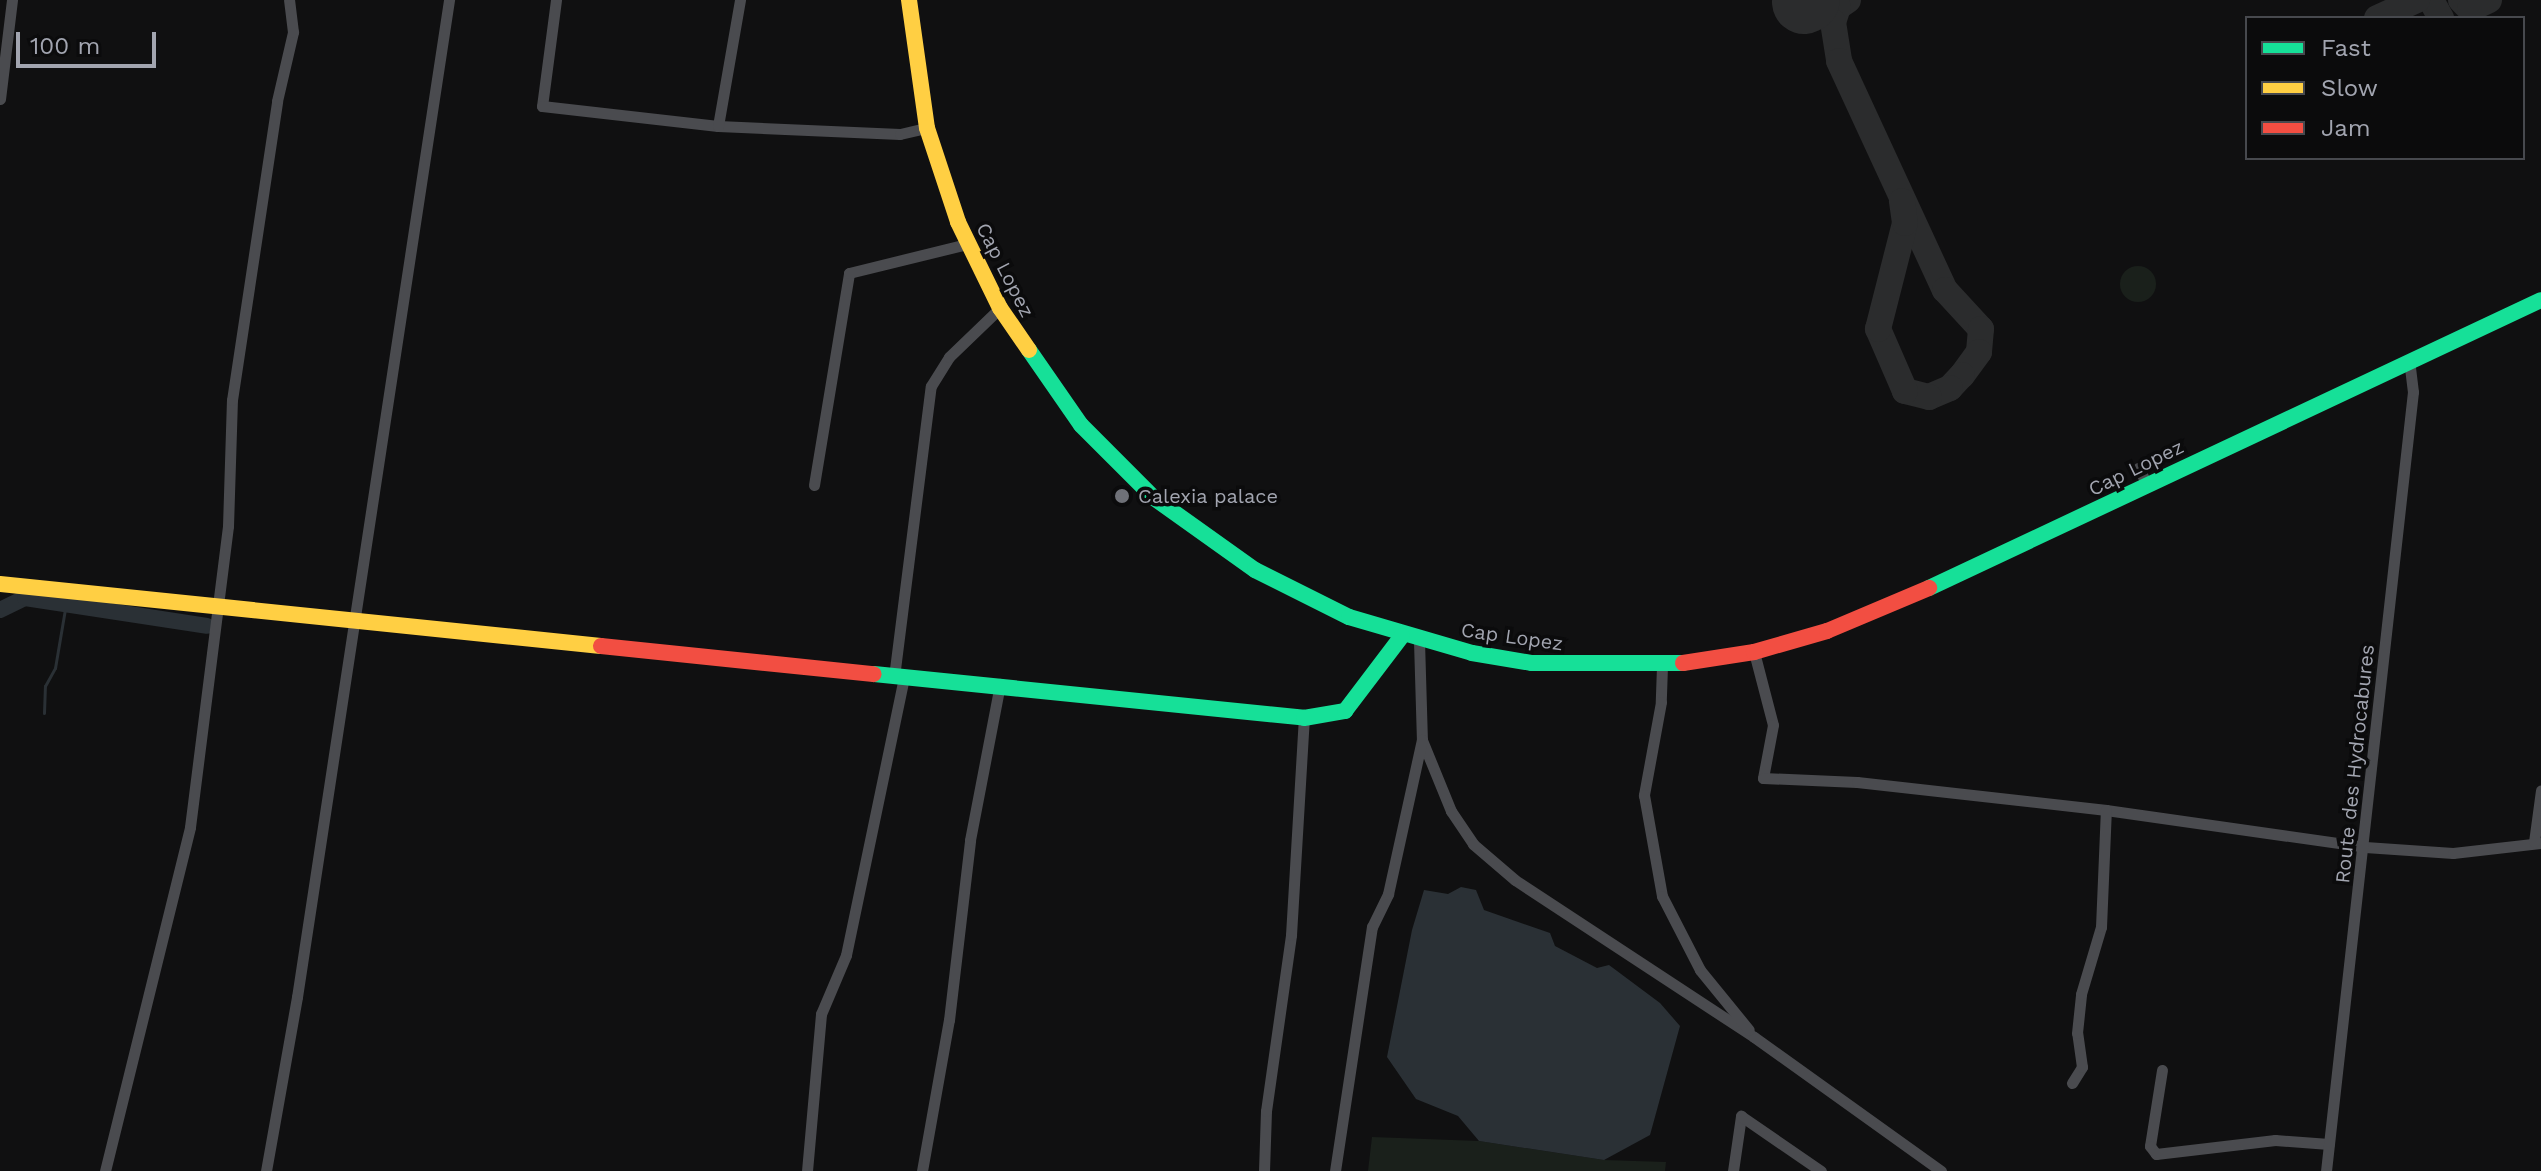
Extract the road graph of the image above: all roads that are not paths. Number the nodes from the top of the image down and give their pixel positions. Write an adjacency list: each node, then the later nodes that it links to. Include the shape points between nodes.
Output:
1 (12, 0): 7 (street)
2 (289, 0): 18 (street, via 293,32 277,101 232,400)
3 (449, 0): 19 (street)
4 (556, 0): 8 (street, via 542,106)
5 (740, 0): 8 (street)
6 (909, 0): 9 (street, Cap Lopez)
7 (0, 99)
8 (718, 126): 9 (street, via 900,134)
9 (927, 128): 10 (street, Cap Lopez)
10 (967, 244): 12 (street, Cap Lopez); 15 (street, via 849,273)
11 (2541, 300): 13 (street, Cap Lopez)
12 (1000, 308): 20 (street, Cap Lopez, via 1062,403 1154,498 1275,581); 24 (street, via 949,357 931,386)
13 (2409, 361): 16 (street, Cap Lopez); 31 (street, Route des Hydrocabures, via 2413,392)
14 (2138, 468): 16 (street)
15 (814, 485)
16 (2148, 485): 22 (street, Cap Lopez, via 1862,619)
17 (0, 584): 18 (street)
18 (220, 608): 19 (street); 37 (street, via 190,827)
19 (354, 621): 24 (street); 38 (street)
20 (1402, 636): 21 (street, Cap Lopez); 26 (street, via 1345,711)
21 (1419, 641): 23 (street, Cap Lopez, via 1532,663); 27 (street)
22 (1754, 652): 23 (street, Cap Lopez); 29 (street, via 1773,725 1763,778 1857,782)
23 (1662, 666): 32 (street, via 1644,795 1662,896 1700,970)
24 (899, 678): 25 (street); 39 (street, via 846,955 821,1014)
25 (1000, 684): 26 (street); 40 (street, via 970,840 949,1020)
26 (1304, 718): 41 (street, via 1291,935 1266,1111)
27 (1422, 740): 32 (street, via 1451,811 1473,844 1515,880); 42 (street, via 1388,894 1372,927)
28 (2541, 790): 30 (street)
29 (2106, 810): 31 (street); 34 (street, via 2101,927 2081,994 2077,1033 2082,1067)
30 (2538, 842): 31 (street, via 2453,853)
31 (2365, 847): 35 (street, Route des Hydrocabures)
32 (1754, 1037): 44 (street)
33 (2162, 1070): 35 (street, via 2150,1146 2156,1154 2275,1140)
34 (2072, 1083)
35 (2329, 1144): 45 (street, Route des Hydrocabures)
36 (1819, 1170): 43 (street, via 1741,1116)
37 (105, 1171)
38 (266, 1171)
39 (807, 1171)
40 (922, 1171)
41 (1264, 1171)
42 (1335, 1171)
43 (1733, 1171)
44 (1941, 1171)
45 (2326, 1171)

